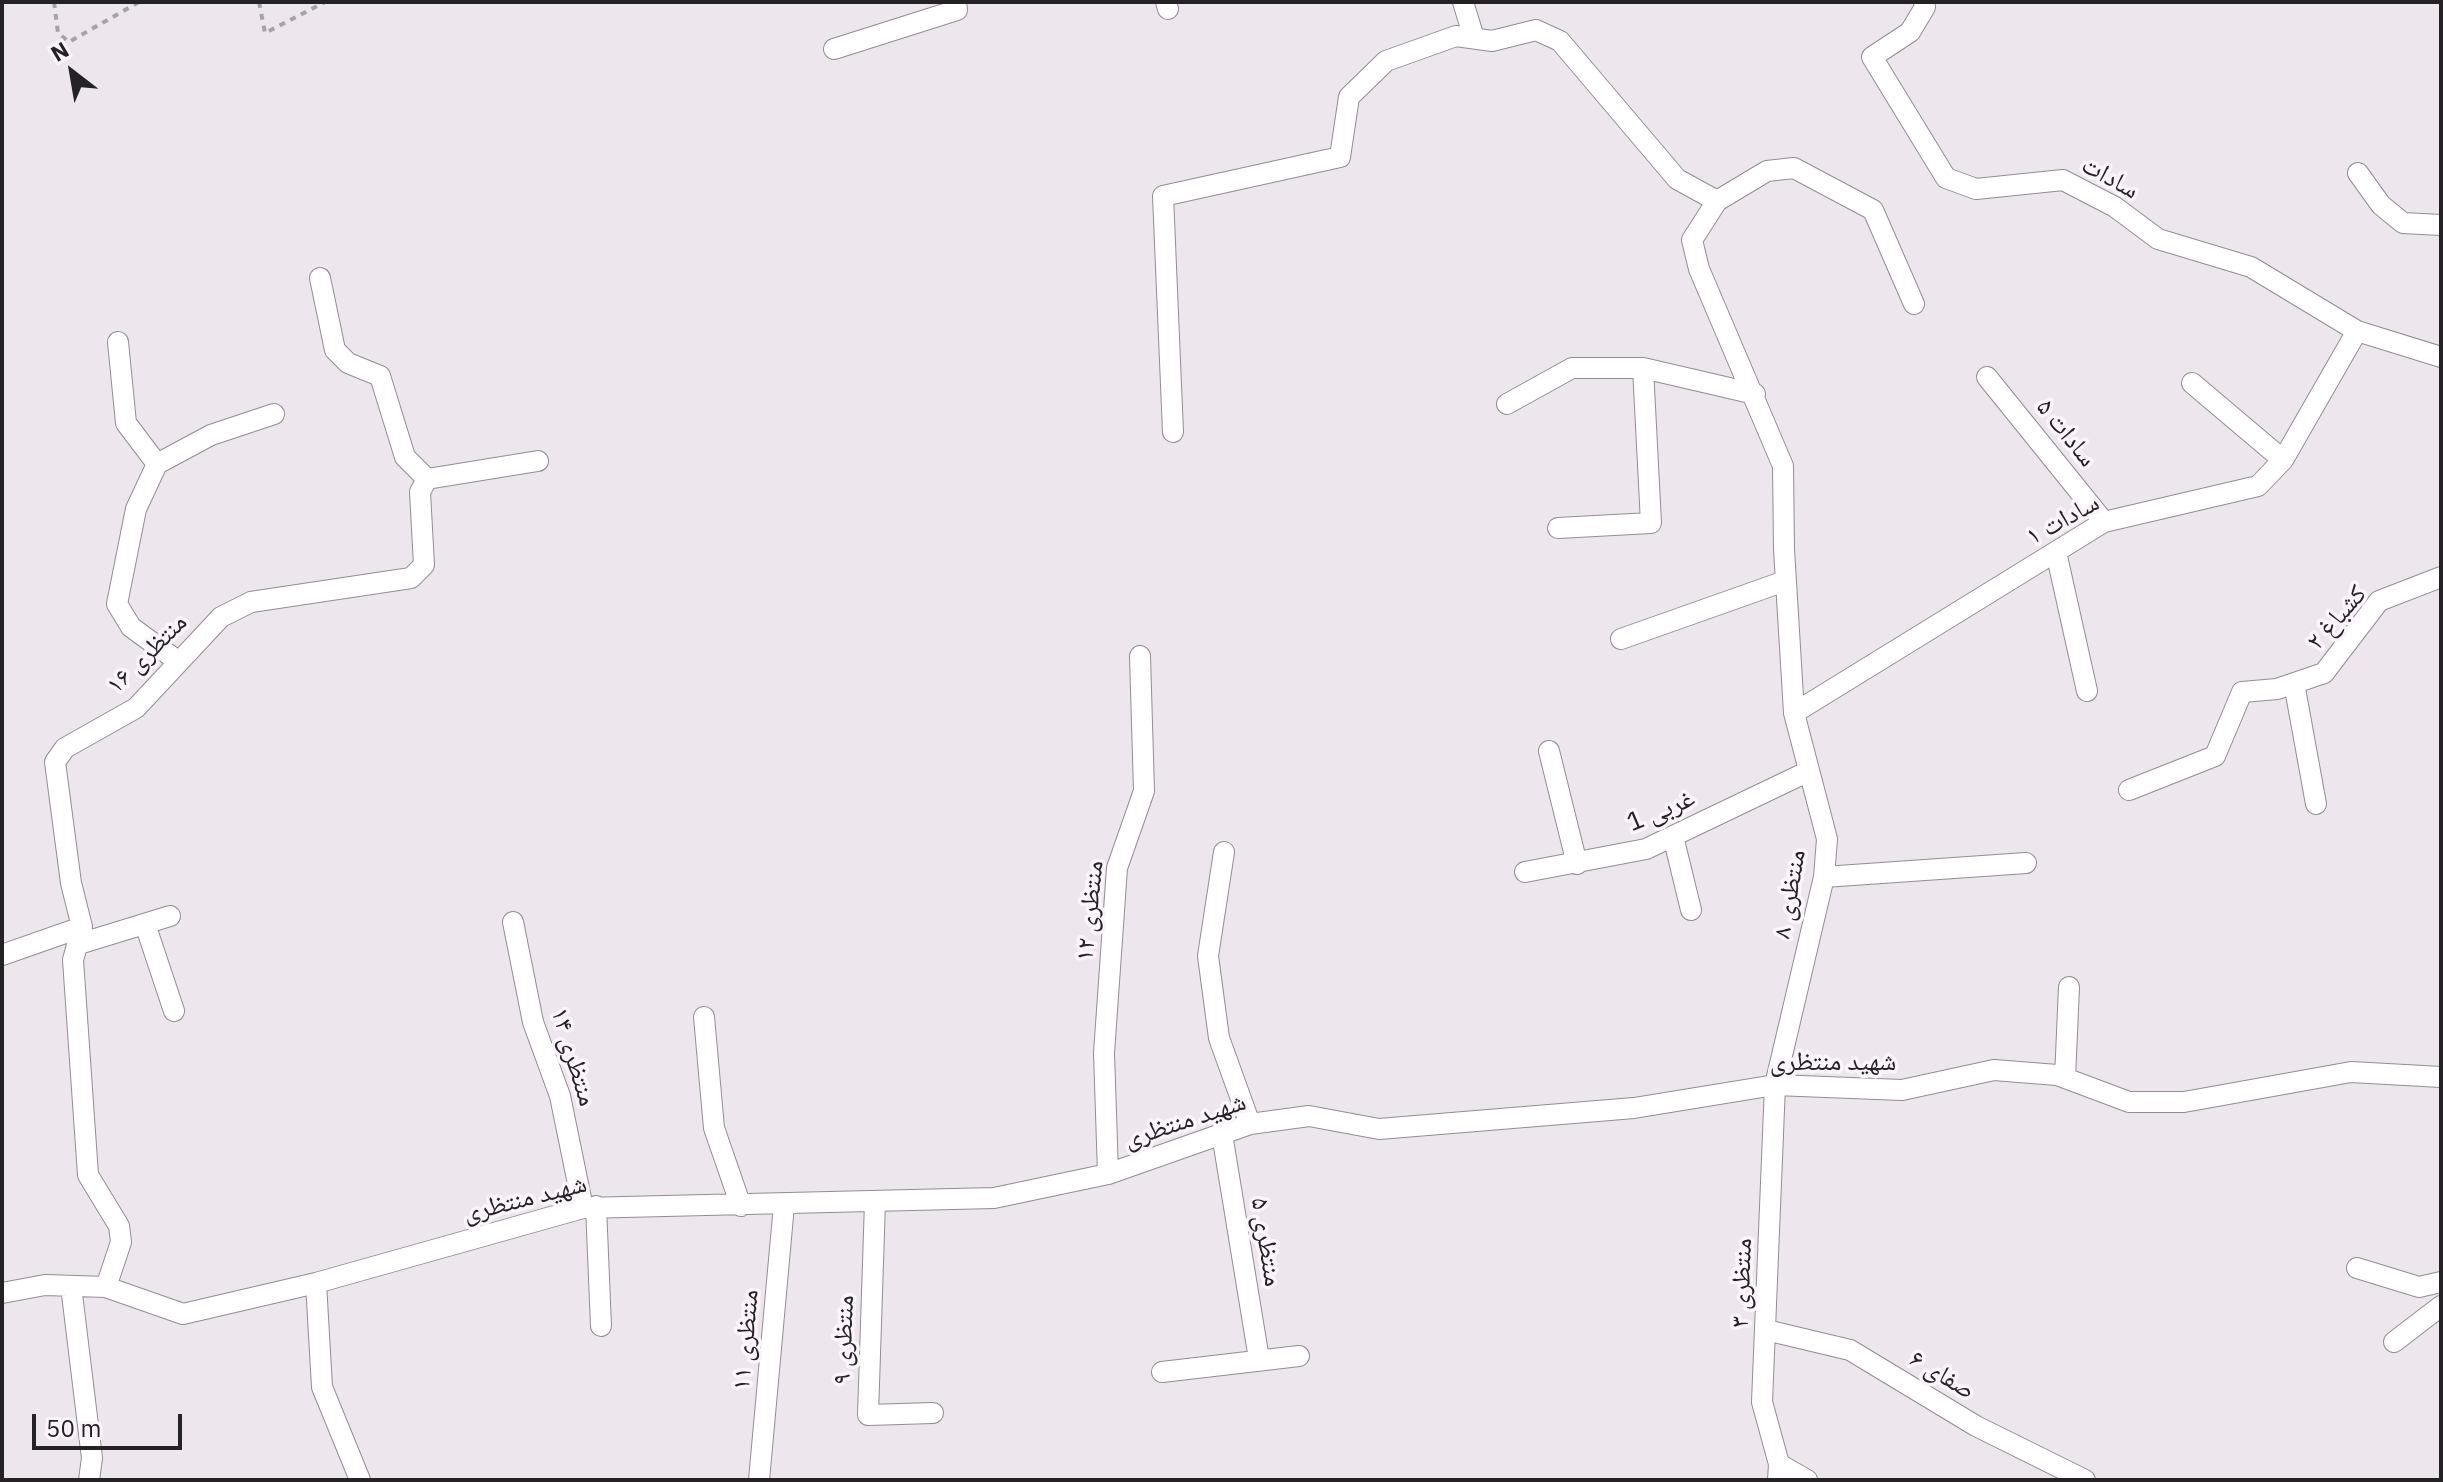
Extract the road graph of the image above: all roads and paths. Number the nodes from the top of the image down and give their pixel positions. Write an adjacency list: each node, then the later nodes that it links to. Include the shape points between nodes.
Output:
1 (54, 2): 2 (path, via 58,33 69,42)
2 (139, 2)
3 (259, 2): 4 (path, via 265,33)
4 (325, 2)
5 (956, 2): 9 (street, via 957,10)
6 (1463, 2): 8 (street)
7 (1924, 2): 15 (street, سادات, via 1910,32 1872,57 1946,178 1976,189 2063,180 2115,207 2158,239 2251,267)
8 (1474, 38): 11 (street, via 1492,41 1536,30 1560,41 1677,179); 24 (street, via 1456,36 1386,61 1349,97 1340,157 1163,196)
9 (834, 49)
10 (2358, 173): 12 (street, via 2381,205 2403,223)
11 (1717, 201): 14 (street, via 1767,171 1794,168 1873,210); 21 (street, منتظری ۸, via 1692,240 1699,269)
12 (2441, 225)
13 (320, 278): 28 (street, via 335,350 348,363 380,376 405,457)
14 (1914, 304)
15 (2357, 331): 17 (street, سادات); 25 (street, سادات ۱)
16 (118, 342): 27 (street, via 126,423)
17 (2441, 357)
18 (1643, 368): 21 (street); 22 (street, via 1572,368); 30 (street, via 1651,523)
19 (1987, 377): 29 (street, سادات ۵)
20 (2192, 383): 25 (street)
21 (1755, 394): 33 (street, منتظری ۸, via 1783,466)
22 (1507, 404)
23 (274, 414): 27 (street, via 211,435)
24 (1173, 432)
25 (2283, 460): 29 (street, سادات ۱, via 2258,486)
26 (538, 461): 28 (street)
27 (157, 464): 36 (street, via 136,509 117,604 131,627)
28 (427, 479): 36 (street, منتظری ۱۶, via 420,492 424,565 411,578 251,602 221,617)
29 (2104, 522): 31 (street, سادات ۱)
30 (1558, 528)
31 (2056, 552): 38 (street); 39 (street, سادات ۱)
32 (2441, 577): 37 (street, کشباغ ۲, via 2379,601 2324,673)
33 (1785, 581): 34 (street); 39 (street, منتظری ۸)
34 (1621, 639)
35 (1140, 656): 64 (street, منتظری ۱۲, via 1144,791 1117,868 1104,1053)
36 (179, 662): 54 (street, منتظری ۱۶, via 136,708 65,748 55,762)
37 (2294, 683): 42 (street, کشباغ ۲, via 2242,692 2215,756); 43 (street)
38 (2087, 691)
39 (1794, 713): 41 (street, منتظری ۸)
40 (1549, 751): 47 (street)
41 (1809, 771): 44 (street, غربی 1); 49 (street, منتظری ۸, via 1827,839)
42 (2129, 790)
43 (2316, 804)
44 (1673, 836): 47 (street, غربی 1, via 1646,849); 50 (street)
45 (1224, 852): 62 (street, via 1208,956 1219,1038)
46 (2026, 863): 49 (street)
47 (1577, 864): 48 (street, غربی 1)
48 (1525, 872)
49 (1824, 877): 61 (street, منتظری ۸)
50 (1691, 910)
51 (170, 916): 53 (street)
52 (513, 922): 68 (street, منتظری ۱۴, via 533,1022 560,1096)
53 (145, 924): 54 (street); 57 (street)
54 (81, 936): 55 (street); 73 (street, منتظری ۱۶, via 73,960 88,1175 119,1226 121,1242)
55 (2, 955)
56 (2069, 987): 60 (street)
57 (174, 1011)
58 (704, 1017): 67 (street, via 714,1128)
59 (2441, 1077): 60 (street, شهید منتظری, via 2351,1072 2184,1102 2129,1102)
60 (2065, 1078): 61 (street, شهید منتظری, via 1994,1070 1902,1090)
61 (1775, 1085): 62 (street, شهید منتظری, via 1634,1108 1379,1129 1309,1116); 77 (street, منتظری ۳)
62 (1250, 1124): 63 (street, شهید منتظری)
63 (1222, 1134): 64 (street, شهید منتظری); 80 (street, منتظری ۵)
64 (1108, 1174): 65 (street, شهید منتظری, via 994,1198)
65 (875, 1202): 66 (street, شهید منتظری); 82 (street, منتظری ۹, via 868,1415)
66 (784, 1205): 67 (street, شهید منتظری); 86 (street, منتظری ۱۱)
67 (741, 1206): 68 (street, شهید منتظری)
68 (590, 1207): 71 (street, شهید منتظری); 76 (street, منتظری ۱۴)
69 (2357, 1268): 70 (street, via 2419,1287)
70 (2441, 1282)
71 (316, 1283): 73 (street, شهید منتظری, via 183,1314); 85 (street, via 322,1387)
72 (71, 1286): 73 (street, شهید منتظری); 74 (street, شهید منتظری); 84 (street, via 92,1458)
73 (106, 1287)
74 (2, 1293)
75 (2441, 1306): 78 (street)
76 (601, 1326)
77 (1766, 1330): 83 (street, منتظری ۳, via 1762,1402); 88 (street, صفای ۶, via 1850,1350 1976,1426)
78 (2394, 1342)
79 (1299, 1356): 80 (street)
80 (1259, 1359): 81 (street)
81 (1162, 1372)
82 (933, 1413)
83 (1779, 1472): 87 (street, via 1802,1474)
84 (89, 1480)
85 (360, 1480)
86 (759, 1480)
87 (1807, 1480)
88 (2085, 1480)

